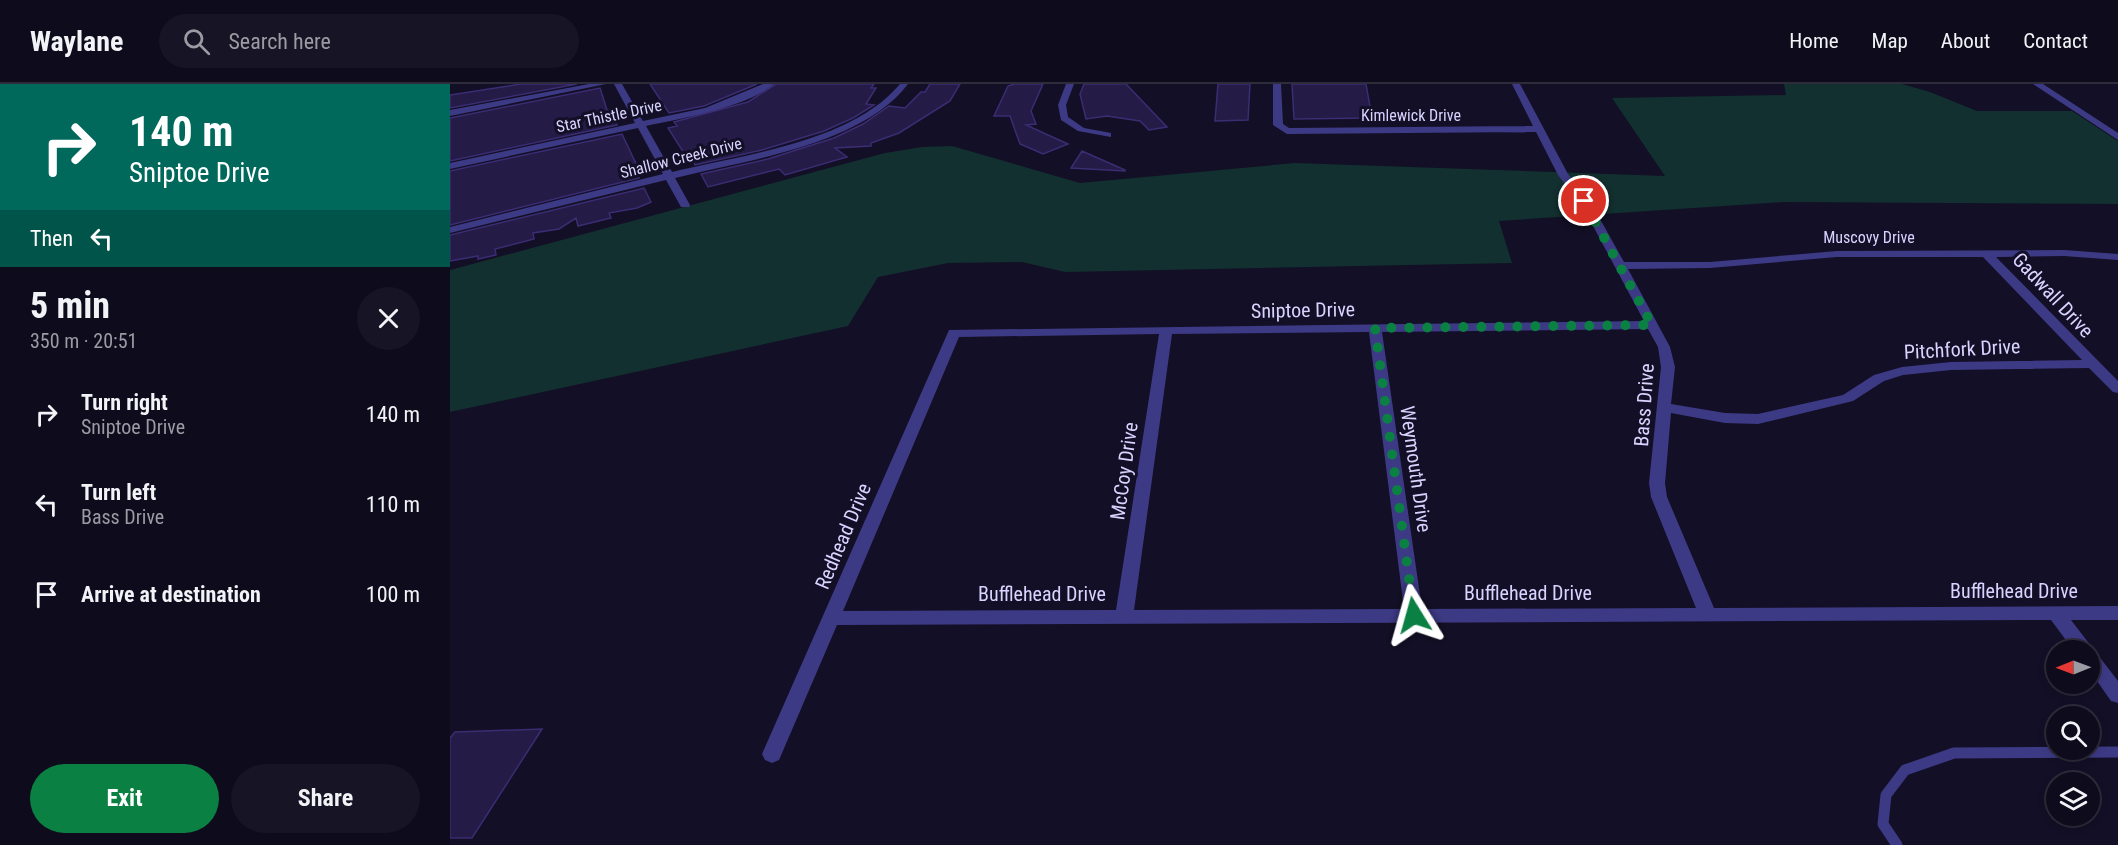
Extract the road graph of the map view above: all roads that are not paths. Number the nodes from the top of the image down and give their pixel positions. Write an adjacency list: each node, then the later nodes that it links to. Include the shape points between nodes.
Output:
1 (602, 84): 9 (street)
2 (618, 84): 10 (street)
3 (770, 84): 10 (street, Star Thistle Drive, via 724,105)
4 (904, 84): 15 (street, Shallow Creek Drive, via 875,113 830,134)
5 (1070, 84): 12 (street, via 1063,103 1064,117 1075,126)
6 (1277, 84): 11 (street, Kimlewick Drive, via 1278,125 1283,129)
7 (1516, 84): 11 (street, Bass Drive)
8 (2037, 84): 13 (street)
9 (450, 113)
10 (640, 124): 14 (street, Star Thistle Drive); 15 (street)
11 (1540, 129): 20 (street, Bass Drive, via 1563,175 1587,205)
12 (1108, 135)
13 (2118, 137)
14 (450, 166)
15 (669, 176): 16 (street); 17 (street, Shallow Creek Drive)
16 (685, 206)
17 (450, 230)
18 (1986, 254): 19 (street, Muscovy Drive); 20 (street, Muscovy Drive, via 1813,254 1710,265); 25 (street, Gadwall Drive)
19 (2118, 257)
20 (1620, 266): 21 (street, Bass Drive)
21 (1652, 325): 22 (street, Sniptoe Drive); 27 (street, Bass Drive, via 1667,356)
22 (1375, 328): 23 (street, Sniptoe Drive); 30 (street, Weymouth Drive)
23 (1166, 331): 24 (street, Sniptoe Drive); 32 (street, McCoy Drive)
24 (954, 333): 33 (street, Redhead Drive)
25 (2092, 364): 26 (street, Gadwall Drive); 27 (street, Pitchfork Drive, via 1951,366 1902,371 1879,378 1833,403 1758,418 1725,418)
26 (2118, 389)
27 (1665, 407): 31 (street, Bass Drive, via 1659,497)
28 (2118, 613): 29 (street, Bufflehead Drive)
29 (2056, 614): 31 (street, Bufflehead Drive); 34 (street)
30 (1414, 615): 31 (street, Bufflehead Drive); 32 (street, Bufflehead Drive)
31 (1708, 615)
32 (1124, 616): 33 (street, Bufflehead Drive)
33 (830, 618): 38 (street, Redhead Drive)
34 (2076, 640)
35 (2100, 671): 36 (street)
36 (2118, 695)
37 (2118, 752): 39 (lane, via 1954,753 1905,770 1886,795 1883,824)
38 (772, 754)
39 (1897, 845)

